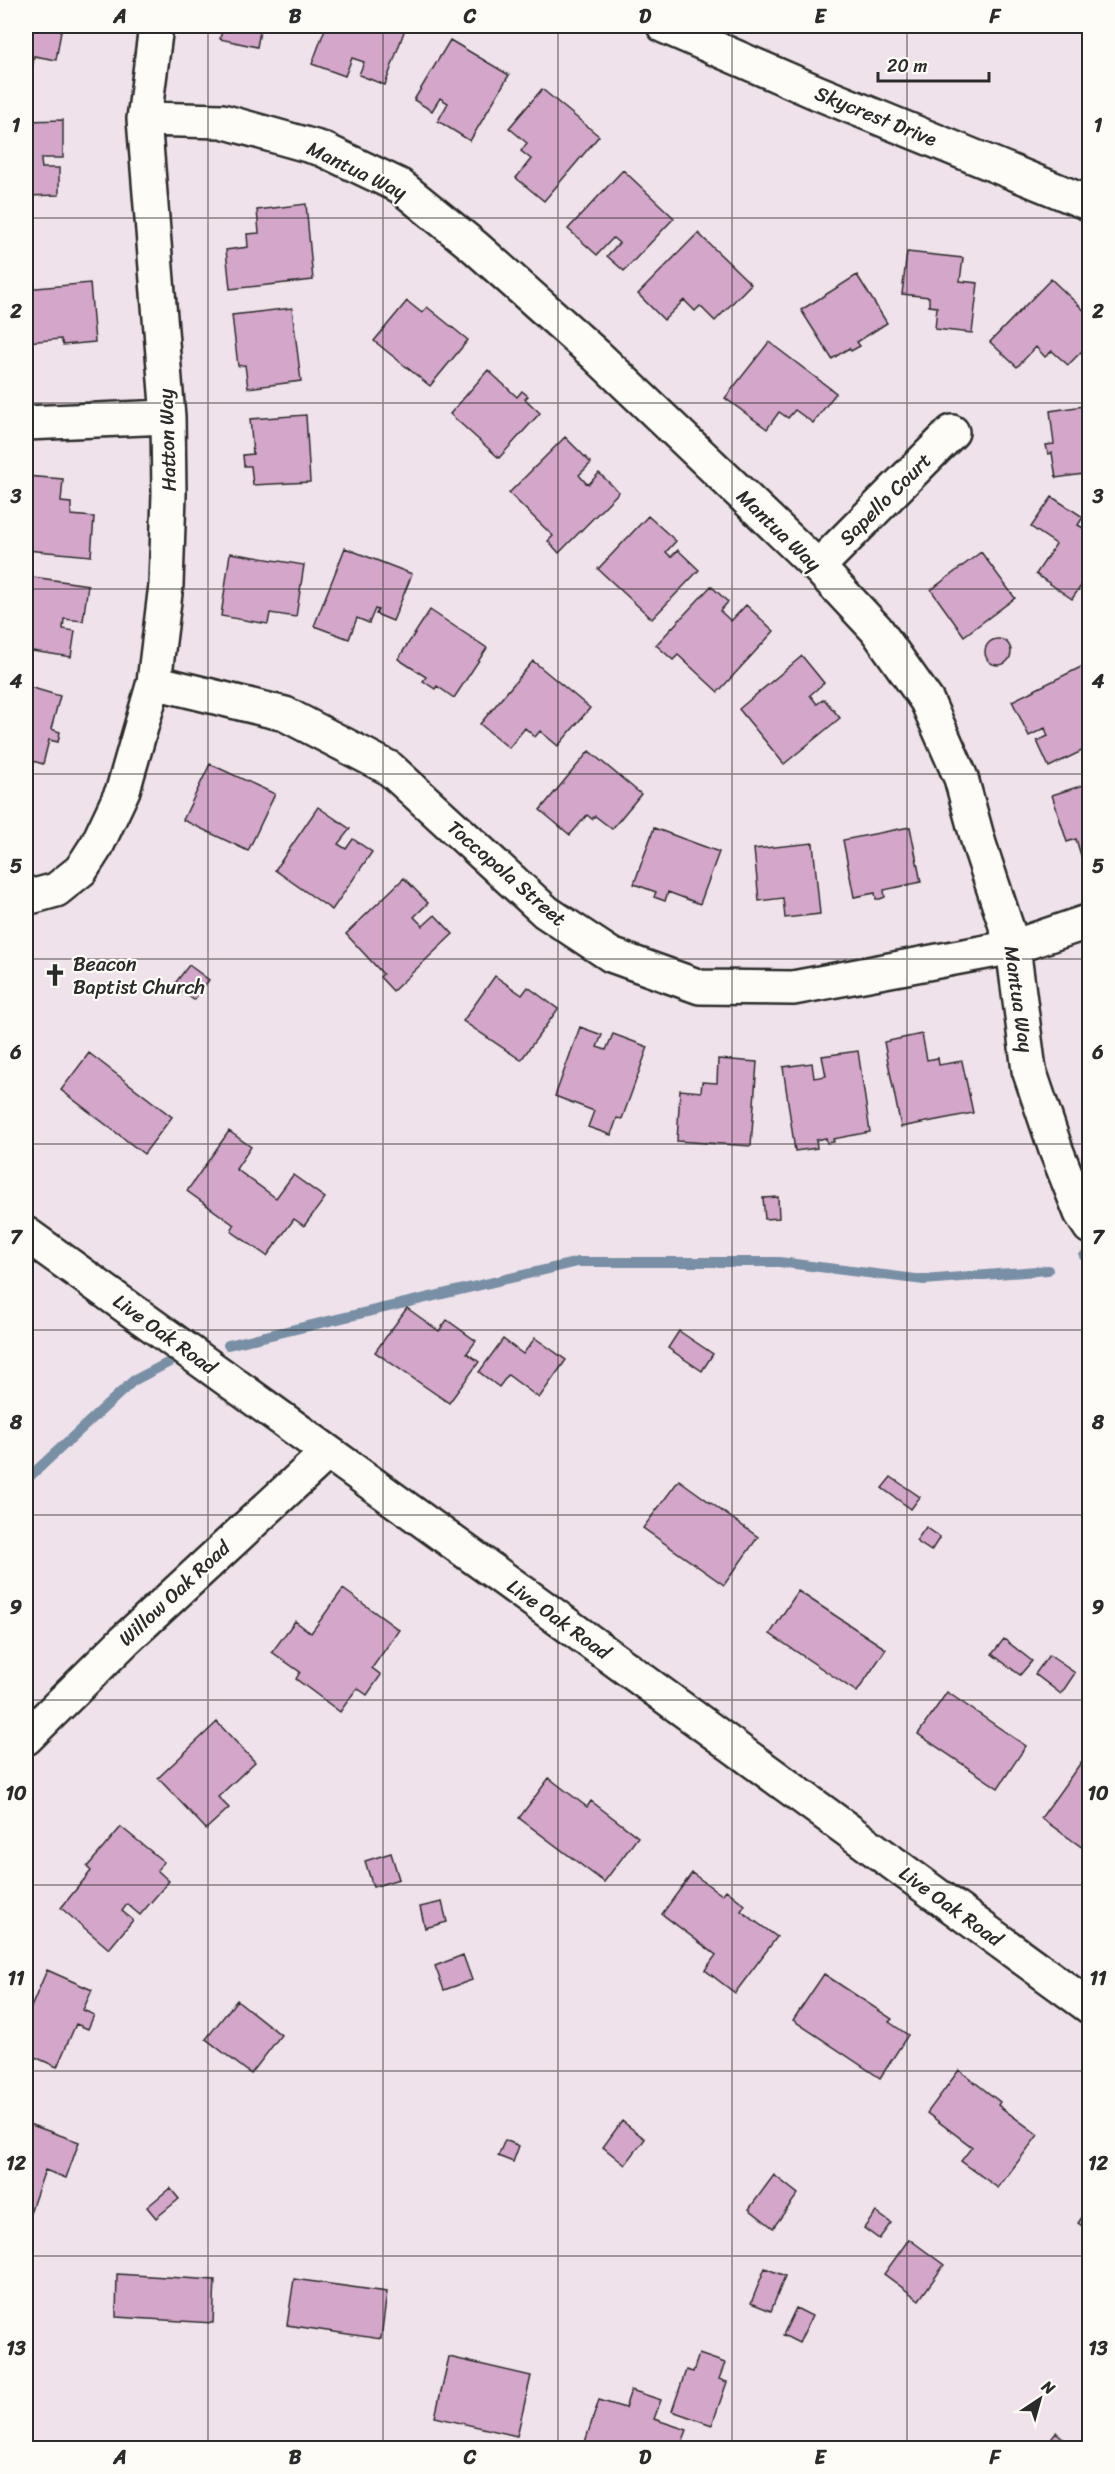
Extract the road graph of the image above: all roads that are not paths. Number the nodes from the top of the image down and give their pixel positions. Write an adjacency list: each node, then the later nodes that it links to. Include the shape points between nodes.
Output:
1 (156, 26): 3 (street, Hatton Way)
2 (664, 26): 4 (street, Skycrest Drive)
3 (144, 119): 5 (street, Hatton Way); 8 (street, Mantua Way, via 222,121 322,149 400,186 596,355)
4 (1089, 204)
5 (168, 417): 6 (street); 9 (street, Hatton Way, via 166,585)
6 (26, 423)
7 (952, 432): 8 (street, Sapello Court)
8 (818, 567): 12 (street, Mantua Way, via 876,629 927,701 961,778)
9 (154, 682): 10 (street, Hatton Way, via 123,790 97,846 81,870 56,890 34,896); 12 (street, Toccopola Street, via 285,714 389,768 546,912 611,955 700,987 793,988)
10 (26, 893)
11 (1089, 921): 12 (street, Toccopola Street)
12 (1013, 947): 13 (street, Mantua Way, via 1029,1070 1056,1150)
13 (1089, 1227)
14 (26, 1234): 15 (street, Live Oak Road)
15 (327, 1453): 16 (street, Willow Oak Road, via 125,1640); 17 (street, Live Oak Road)
16 (26, 1738)
17 (1089, 2007)

